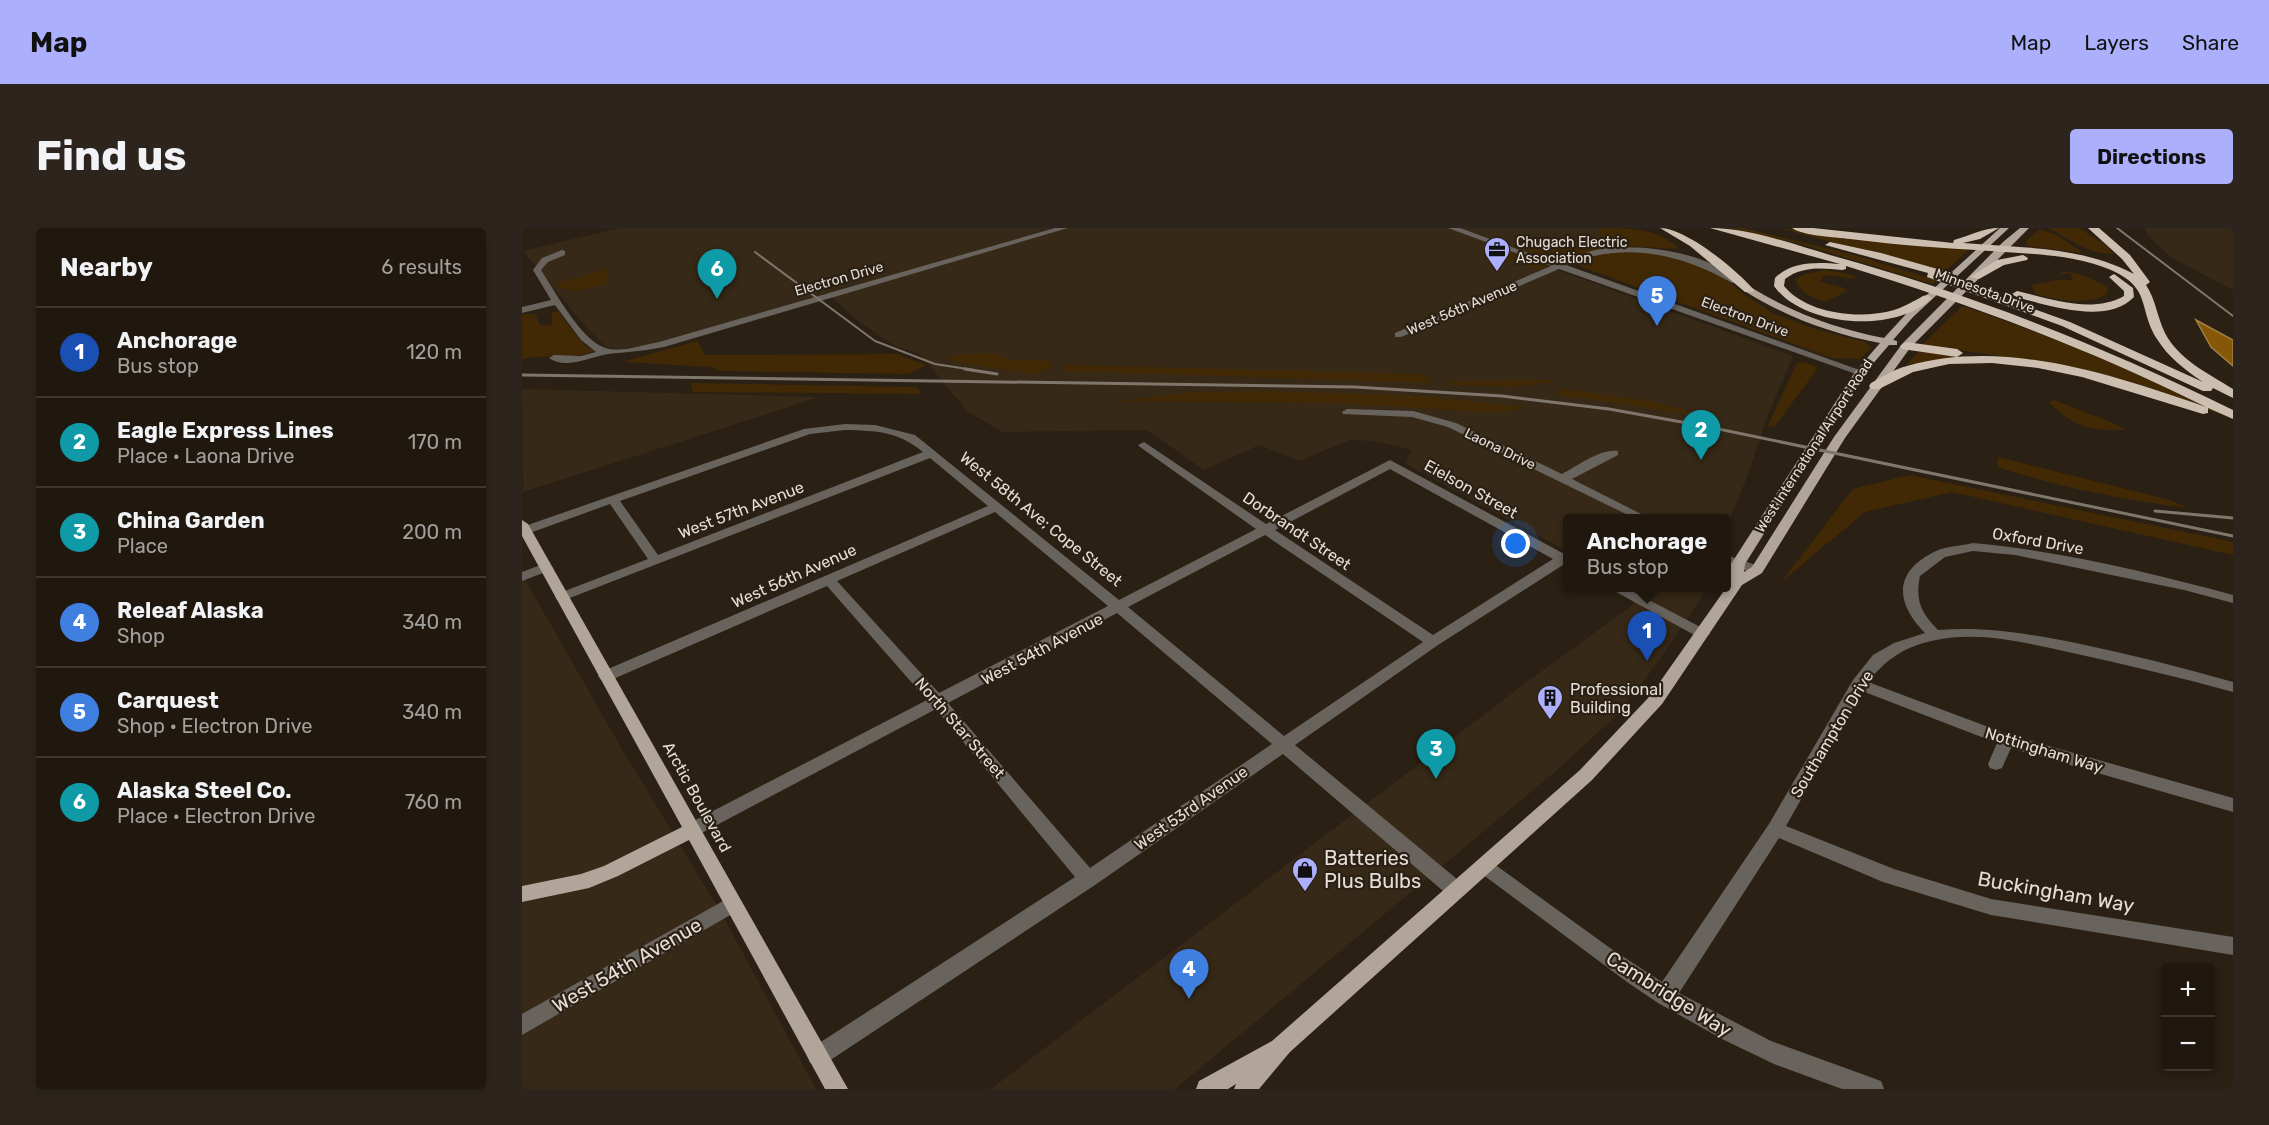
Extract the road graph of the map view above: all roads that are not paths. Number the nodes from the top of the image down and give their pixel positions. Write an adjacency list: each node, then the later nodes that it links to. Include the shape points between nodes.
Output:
1 (1064, 228): 26 (street, Electron Drive, via 660,345)
2 (1452, 228): 16 (street, Electron Drive)
3 (1665, 228): 18 (highway, via 1694,244)
4 (1715, 228): 19 (highway, Minnesota Drive, via 1832,256)
5 (1756, 228): 12 (highway, Minnesota Drive)
6 (1797, 228): 11 (highway)
7 (1994, 228): 11 (highway, via 1959,242)
8 (2005, 228): 13 (main road, West International Airport Road)
9 (2025, 228): 14 (main road, West International Airport Road)
10 (2093, 228): 21 (highway, via 2140,272)
11 (1916, 242): 13 (highway)
12 (1830, 245): 17 (highway, via 2065,305 2107,306 2122,302 2130,294 2122,282 2108,273 2046,258 2001,262); 32 (highway, Minnesota Drive, via 1933,275 2057,320)
13 (1981, 248): 14 (highway); 19 (main road, West International Airport Road)
14 (2001, 249): 17 (main road, West International Airport Road); 21 (highway, via 2066,256 2107,266 2134,279)
15 (562, 253): 20 (street, via 545,260 537,270)
16 (1560, 266): 18 (street, West 56th Avenue, via 1603,252 1649,250 1704,263); 23 (street, West 56th Avenue); 28 (street, Electron Drive)
17 (1975, 277): 25 (main road, West International Airport Road)
18 (1749, 290): 24 (main road, via 1788,313)
19 (1929, 293): 19 (highway, via 1892,315 1841,316 1795,302 1781,291 1778,282 1796,269 1833,267 1871,272); 24 (main road, West International Airport Road); 34 (highway, Minnesota Drive, via 2090,347)
20 (556, 302): 22 (street); 26 (street, via 590,344)
21 (2149, 302): 31 (highway, via 2157,330 2167,346 2196,372)
22 (522, 310)
23 (1398, 335)
24 (1885, 342): 25 (main road); 28 (main road, West International Airport Road)
25 (1905, 346): 29 (highway, via 2042,364); 30 (main road, West International Airport Road)
26 (615, 351): 27 (street, Electron Drive, via 581,359)
27 (554, 358)
28 (1860, 372): 30 (main road); 49 (main road, West International Airport Road, via 1803,463)
29 (2073, 372): 30 (highway, via 1997,361 1953,361 1909,369); 35 (highway, via 2150,392)
30 (1875, 386): 51 (main road, West International Airport Road)
31 (2233, 394)
32 (2233, 401)
33 (1347, 412): 40 (street, Laona Drive, via 1413,414 1452,425)
34 (2233, 415)
35 (2233, 422)
36 (1144, 445): 45 (street, Dorbrandt Street)
37 (932, 453): 41 (street, West 58th Ave; Cope Street, via 911,437 875,428 808,431); 42 (street, West 58th Ave; Cope Street); 47 (street, West 57th Avenue)
38 (1614, 453): 40 (street)
39 (1390, 464): 45 (street, West 54th Avenue); 46 (street, Eielson Street)
40 (1563, 479): 43 (street, Laona Drive)
41 (613, 499): 44 (street, West 58th Ave; Cope Street); 47 (street)
42 (996, 507): 53 (street, West 56th Avenue); 60 (street, West 58th Ave; Cope Street)
43 (1633, 514)
44 (524, 527): 50 (main road, Arctic Boulevard)
45 (1266, 530): 60 (street, West 54th Avenue); 63 (street, Dorbrandt Street)
46 (1563, 559)
47 (656, 561): 58 (street, West 57th Avenue)
48 (1563, 561): 63 (street, West 53rd Avenue)
49 (1732, 561): 51 (street); 54 (main road, West International Airport Road)
50 (546, 567): 52 (street); 58 (main road, Arctic Boulevard)
51 (1757, 570): 54 (main road, West International Airport Road)
52 (522, 577)
53 (830, 580): 64 (street, West 56th Avenue); 67 (street, North Star Street)
54 (1737, 582): 55 (main road, West International Airport Road)
55 (1731, 591)
56 (1624, 592): 61 (street)
57 (1730, 592): 61 (main road, West International Airport Road)
58 (562, 597): 64 (main road, Arctic Boulevard)
59 (2233, 599): 62 (street, Oxford Drive, via 2027,553 1973,547 1941,554 1913,574 1908,597 1919,620)
60 (1120, 608): 67 (street, West 54th Avenue); 69 (street, West 58th Ave; Cope Street)
61 (1703, 634): 74 (main road, West International Airport Road, via 1656,700 1594,766)
62 (1935, 635): 65 (street, Southampton Drive, via 1899,646 1878,659); 66 (street, Southampton Drive, via 2011,635 2146,663)
63 (1433, 642): 69 (street, West 53rd Avenue)
64 (606, 676): 73 (main road, Arctic Boulevard)
65 (1858, 684): 68 (street, Nottingham Way); 72 (street, Southampton Drive)
66 (2233, 687)
67 (939, 703): 73 (street, West 54th Avenue); 75 (street, North Star Street)
68 (2006, 741): 70 (street); 71 (street, Nottingham Way)
69 (1282, 745): 75 (street, West 53rd Avenue); 76 (street, West 58th Ave; Cope Street)
70 (1996, 764)
71 (2233, 805)
72 (1775, 829): 79 (street, Buckingham Way, via 1890,876 1991,907); 80 (street, Southampton Drive)
73 (692, 830): 77 (main road, via 582,882); 78 (main road, Arctic Boulevard)
74 (1485, 866): 76 (main road, West International Airport Road); 80 (street, Cambridge Way)
75 (1088, 879): 83 (street, West 53rd Avenue)
76 (1456, 890): 82 (main road, West International Airport Road)
77 (522, 894)
78 (732, 904): 81 (street, West 54th Avenue); 83 (main road, Arctic Boulevard)
79 (2233, 946)
80 (1665, 996): 87 (street, Cambridge Way, via 1730,1033)
81 (522, 1025)
82 (1282, 1044): 85 (main road, West International Airport Road); 86 (main road, West International Airport Road)
83 (818, 1056): 84 (main road, Arctic Boulevard)
84 (837, 1089)
85 (1207, 1089)
86 (1245, 1089)
87 (1873, 1089)

